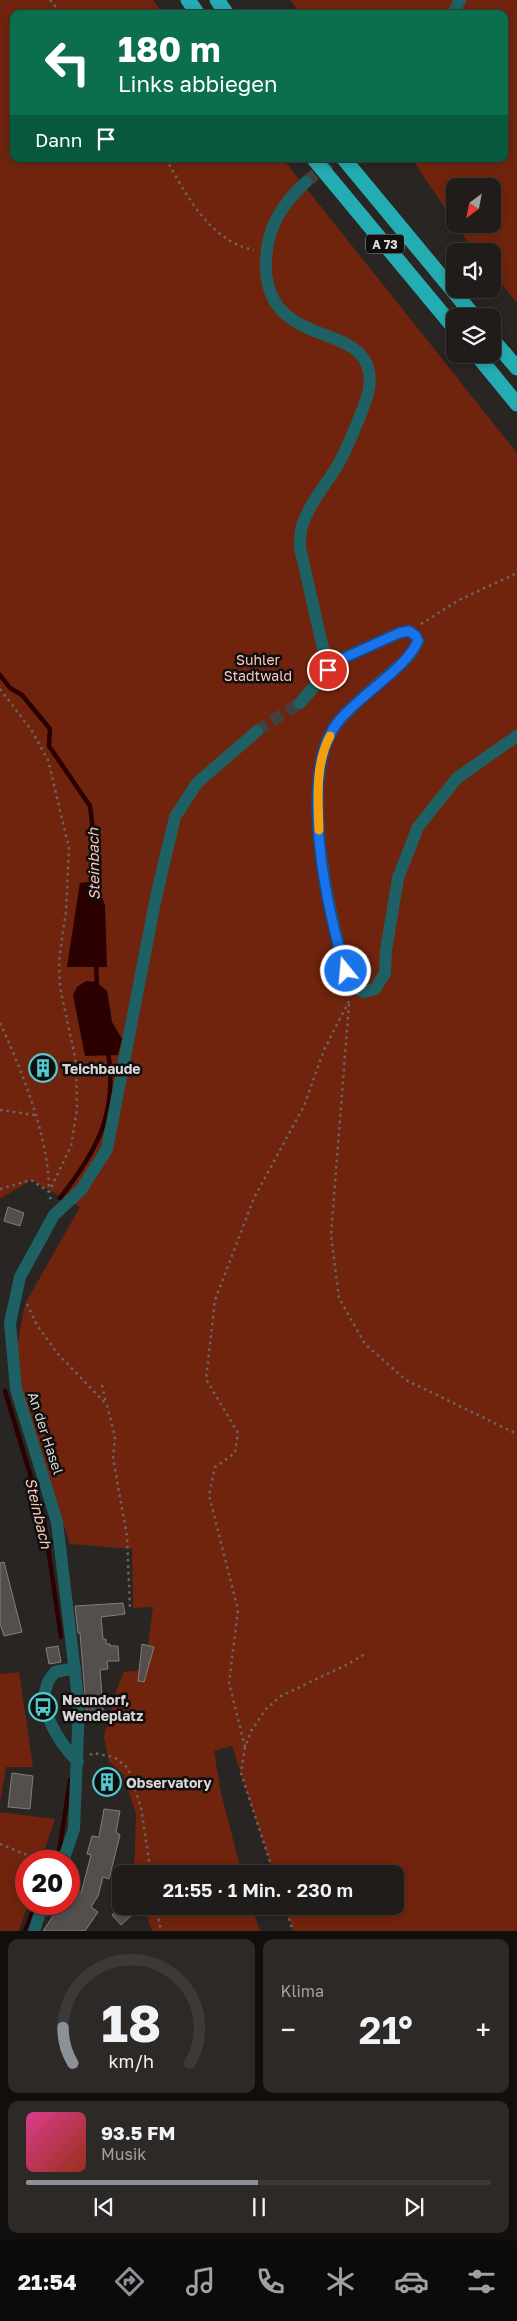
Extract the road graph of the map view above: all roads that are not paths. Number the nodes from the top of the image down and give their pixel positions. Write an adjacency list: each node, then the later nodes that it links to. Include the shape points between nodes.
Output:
1 (316, 162): 5 (highway, A 73, bridge)
2 (346, 162): 4 (highway, A 73)
3 (306, 182): 10 (street, via 282,208 270,234 266,251 267,286 289,318 355,350 365,359 370,371 370,386 354,432 308,510 301,528 300,548)
4 (467, 308)
5 (446, 318)
6 (501, 349): 8 (highway)
7 (483, 363): 9 (highway)
8 (517, 368)
9 (517, 404)
10 (328, 670): 11 (street); 13 (street, via 335,662 399,633 413,632 418,641 408,659 338,722 325,745 320,770 319,836 324,876 339,947 352,986 364,992 375,989 385,973 398,878 418,827 457,778)
11 (300, 703)
12 (257, 731): 14 (street, An der Hasel, via 196,782 175,816 107,1149 81,1190 54,1215 18,1285 10,1323 16,1389 57,1522)
13 (517, 736)
14 (75, 1668): 15 (street, An der Hasel, via 79,1706); 15 (street, via 55,1672 44,1696 50,1722 65,1748)
15 (78, 1762): 16 (street, An der Hasel, via 74,1829)
16 (67, 1850)
17 (39, 1915): 18 (street)
18 (34, 1931)

